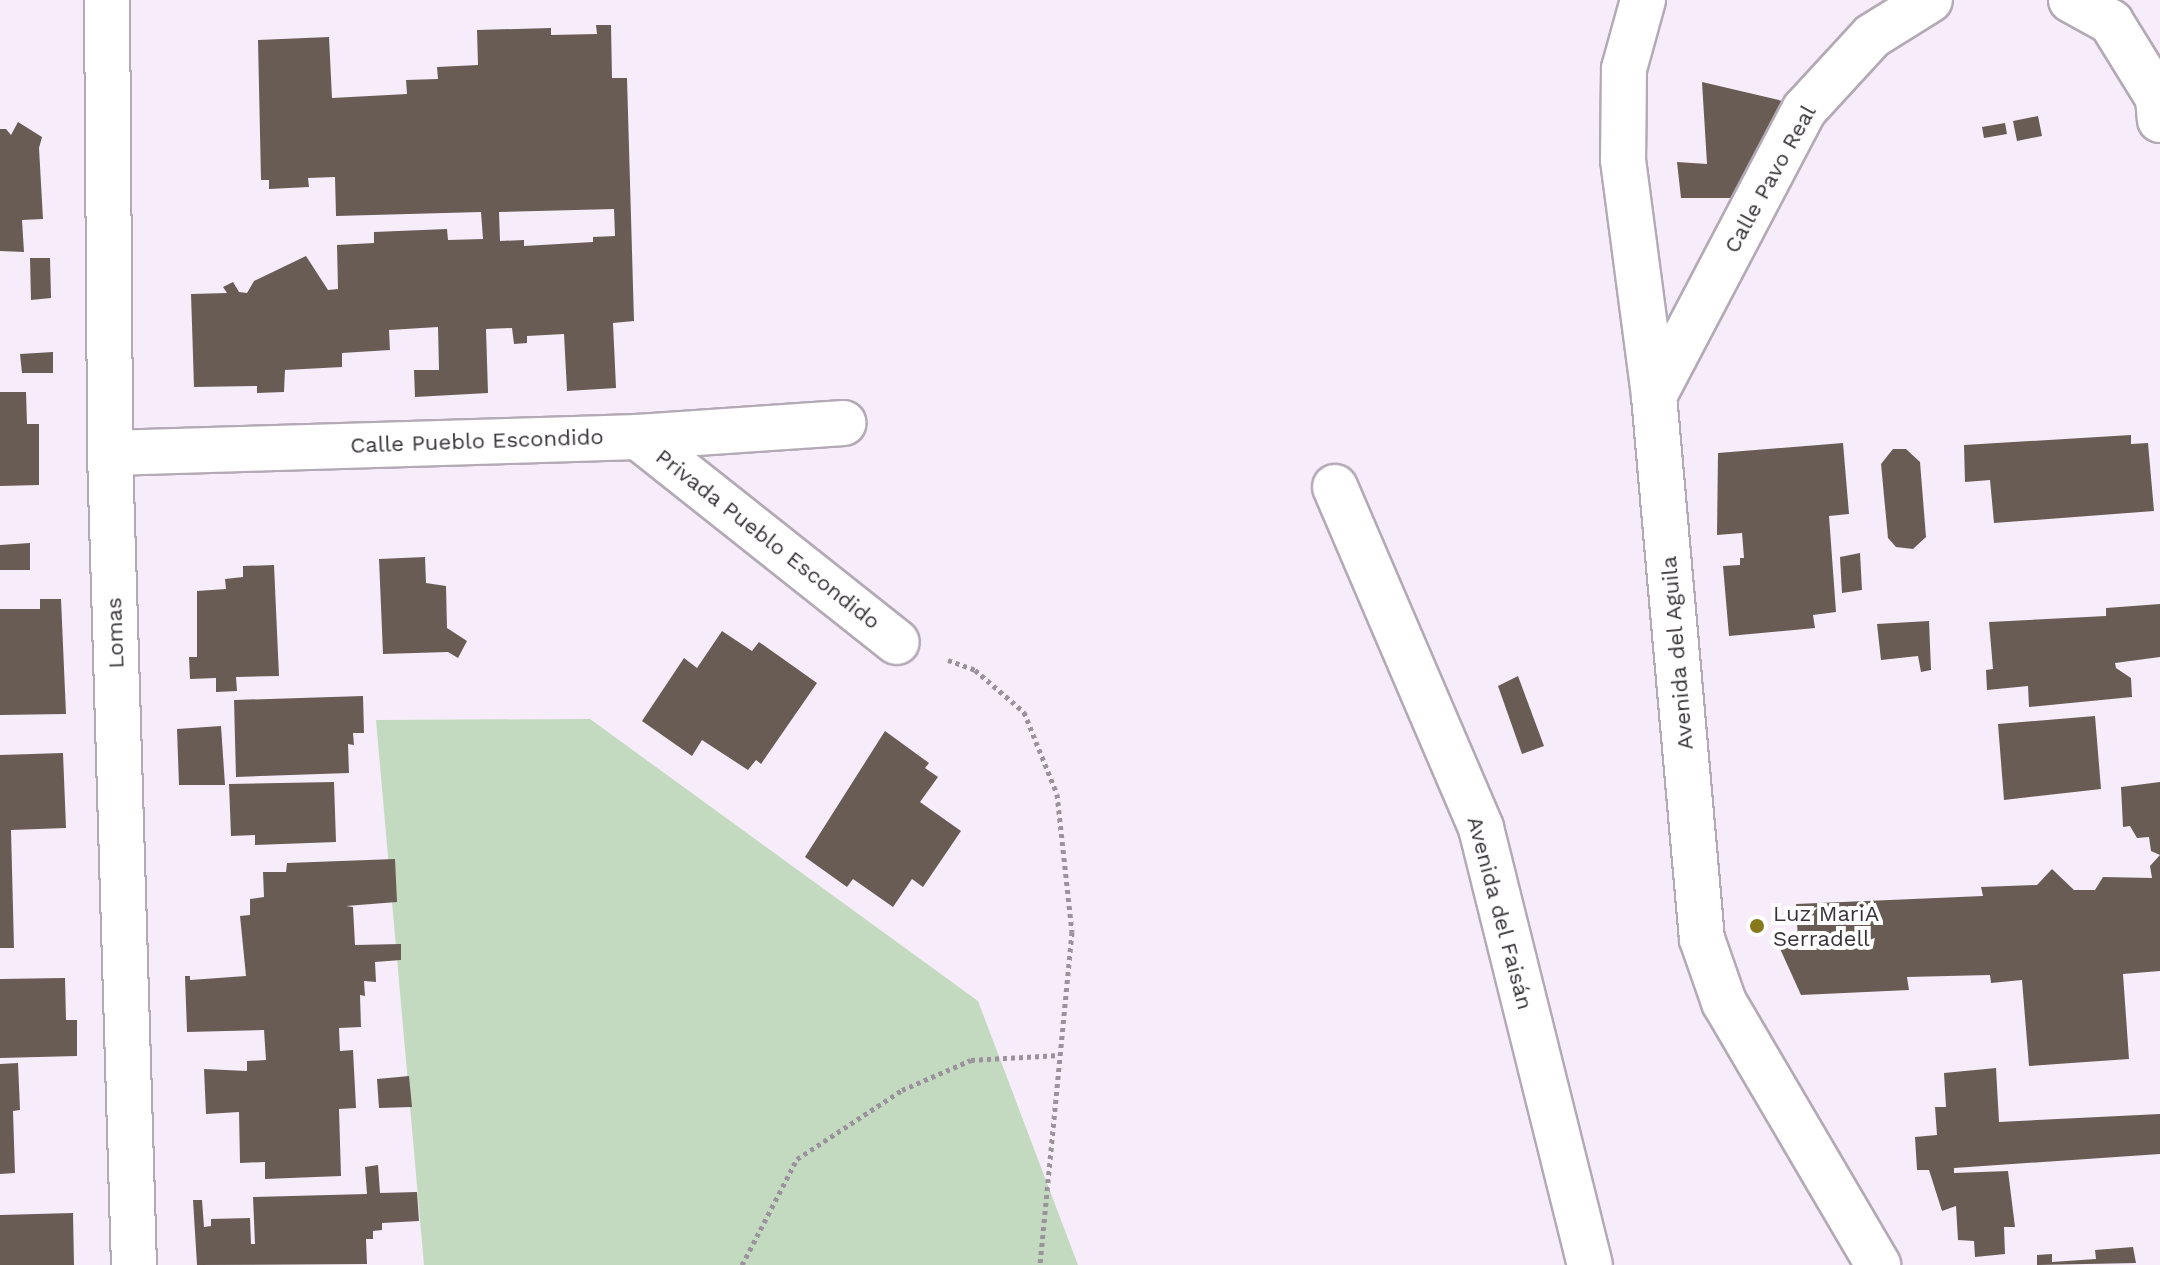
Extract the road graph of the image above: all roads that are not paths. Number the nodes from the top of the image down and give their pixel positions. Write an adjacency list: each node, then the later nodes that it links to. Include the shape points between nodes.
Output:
1 (107, 0): 9 (street, Lomas)
2 (1643, 0): 6 (street, Avenida del Aguila, via 1624,69 1623,160)
3 (1930, 0): 6 (street, Calle Pavo Real, via 1872,36 1804,110)
4 (2071, 0): 5 (street, via 2111,22 2158,98)
5 (2160, 120)
6 (1654, 396): 14 (street, Avenida del Aguila, via 1702,939 1724,1002)
7 (844, 423): 8 (street, Calle Pueblo Escondido)
8 (638, 437): 9 (street, Calle Pueblo Escondido); 11 (street, Privada Pueblo Escondido)
9 (110, 453): 12 (street, Lomas)
10 (1335, 487): 13 (street, Avenida del Faisán, via 1481,828)
11 (897, 642)
12 (134, 1265)
13 (1590, 1265)
14 (1878, 1265)

